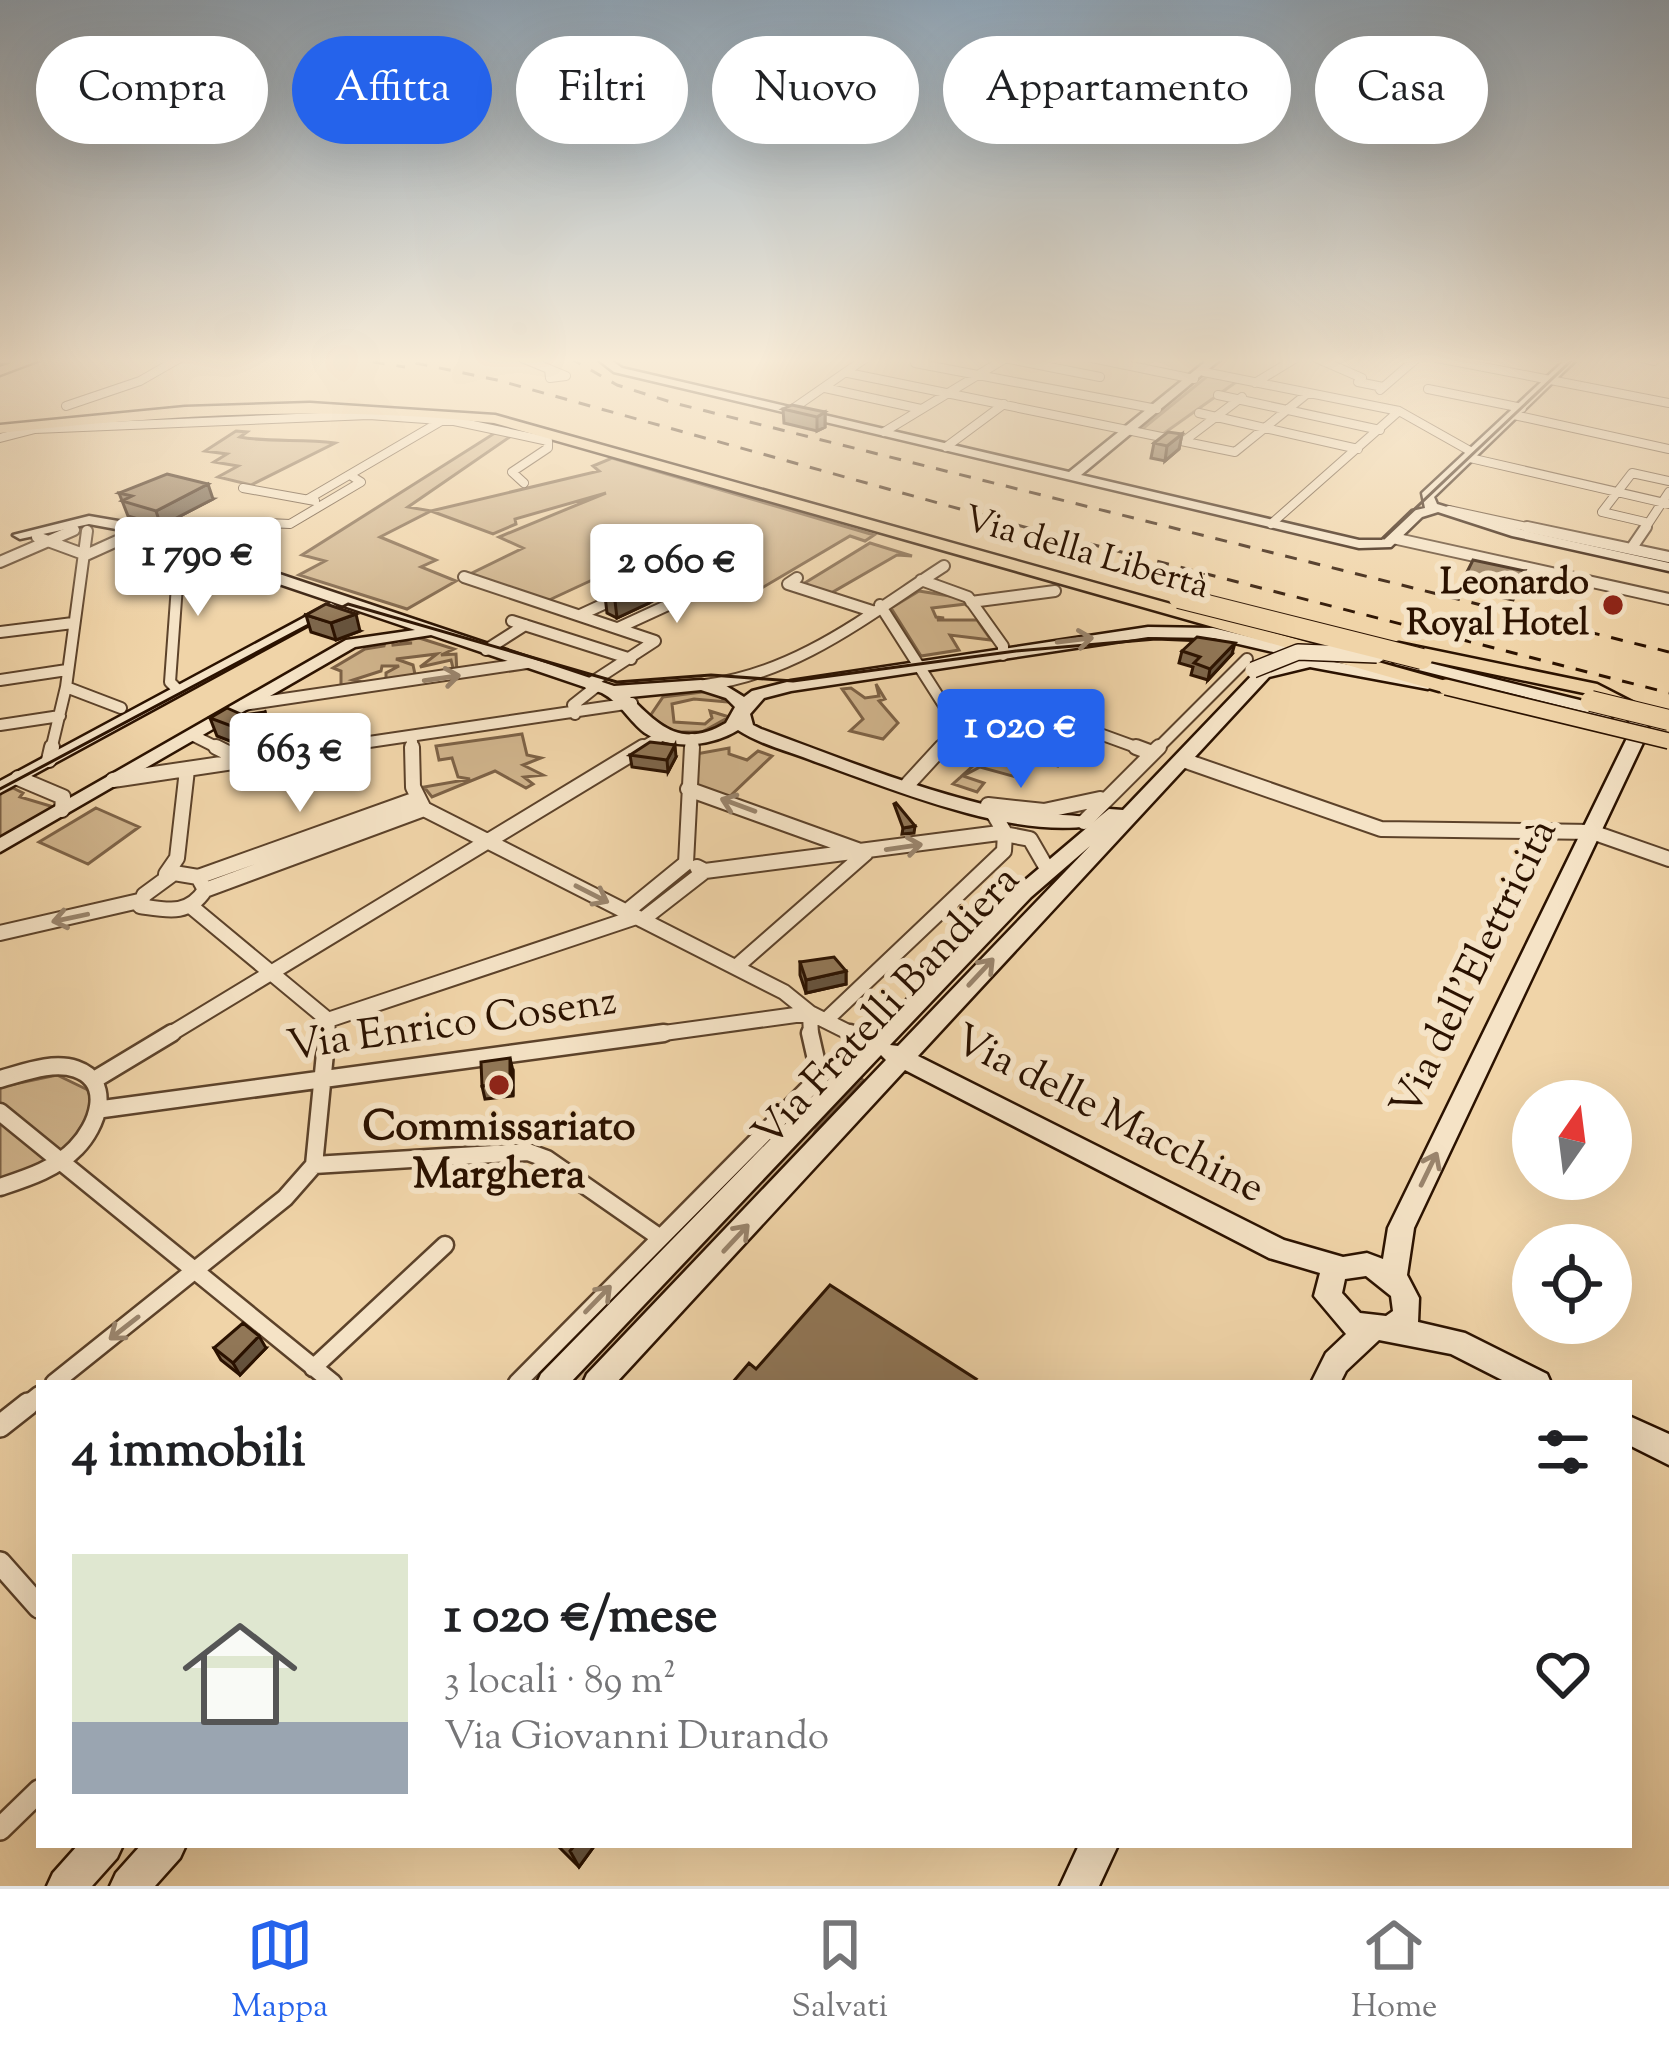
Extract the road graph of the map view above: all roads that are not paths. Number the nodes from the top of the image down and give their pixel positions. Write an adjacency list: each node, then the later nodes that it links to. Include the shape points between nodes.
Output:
1 (399, 446): 16 (street)
2 (548, 446): 19 (street, via 512,472)
3 (594, 446): 75 (highway, Via della Libertà)
4 (614, 446): 30 (highway, Via della Libertà)
5 (942, 446): 13 (street)
6 (1110, 446): 17 (street)
7 (1207, 446): 8 (street)
8 (1244, 446)
9 (1345, 446): 14 (street)
10 (1361, 446): 14 (street)
11 (1457, 446): 15 (street)
12 (1479, 446): 15 (street)
13 (946, 447): 17 (street)
14 (1358, 449): 29 (street)
15 (1470, 454): 21 (street); 26 (street, via 1425,499)
16 (350, 475): 23 (street); 24 (street, via 361,482)
17 (1072, 476): 29 (street)
18 (1669, 481): 21 (street, via 1632,473)
19 (524, 483)
20 (243, 488): 23 (street)
21 (1617, 492): 25 (street); 28 (street, via 1602,512)
22 (1669, 492): 25 (street)
23 (311, 500): 24 (street); 27 (street)
24 (326, 503): 27 (street, via 285,525)
25 (1665, 503): 28 (street)
26 (1442, 512): 33 (street, via 1411,521); 36 (street); 42 (street)
27 (267, 523): 37 (street, via 197,539)
28 (1645, 523): 36 (street)
29 (1271, 524): 33 (street, via 1366,545)
30 (882, 525): 66 (highway, Via della Libertà, bridge); 82 (highway, via 1264,627 1589,688)
31 (85, 527): 32 (street); 34 (street); 37 (street); 38 (street)
32 (1, 538)
33 (1393, 538): 49 (street)
34 (42, 539): 38 (street); 40 (street)
35 (117, 541): 38 (street)
36 (1631, 549): 39 (street)
37 (185, 550): 51 (street); 76 (street, via 170,682)
38 (86, 555): 55 (street)
39 (1669, 557)
40 (0, 562)
41 (944, 566): 46 (street)
42 (1669, 567)
43 (464, 578): 53 (street)
44 (797, 578): 52 (street, via 788,584)
45 (656, 580): 53 (street)
46 (921, 580): 50 (street); 52 (street)
47 (716, 583): 56 (street)
48 (1055, 591): 50 (street)
49 (1669, 599)
50 (971, 602): 62 (street)
51 (345, 603): 54 (street); 76 (street)
52 (876, 608): 68 (street); 73 (street, via 774,670)
53 (580, 615): 56 (street)
54 (391, 619): 58 (street); 60 (street)
55 (73, 622): 57 (street); 70 (street)
56 (618, 628): 64 (street, via 655,641)
57 (0, 632)
58 (431, 632): 60 (street); 61 (street)
59 (1213, 633): 62 (street, one-way to 59, via 1142,632); 65 (street, via 1244,647); 75 (street)
60 (356, 641): 80 (street)
61 (486, 650): 64 (street, via 519,623); 67 (street)
62 (1003, 655): 68 (street)
63 (1383, 656): 71 (street, Via Fratelli Bandiera, bridge); 82 (street, bridge); 105 (street, Via Fratelli Bandiera, bridge, via 1316,651 1261,664)
64 (631, 658): 78 (street)
65 (1247, 659): 69 (street); 95 (street, Via Fratelli Bandiera)
66 (1422, 659): 71 (street); 79 (highway, Via della Libertà)
67 (527, 663): 78 (street); 80 (street, one-way to 67)
68 (921, 668): 84 (street, via 769,691); 89 (street)
69 (1271, 668): 75 (street, via 1316,662); 97 (street, Via Fratelli Bandiera)
70 (68, 670): 72 (street); 74 (street)
71 (1479, 676): 79 (street, Via Fratelli Bandiera); 82 (street, bridge)
72 (0, 680)
73 (701, 685): 77 (street); 84 (street, via 728,692)
74 (66, 687): 81 (street); 86 (street)
75 (1446, 687): 94 (main road, bridge)
76 (178, 690): 96 (street)
77 (664, 690): 78 (street); 83 (street)
78 (601, 696): 83 (street); 85 (street); 85 (street, via 573,705)
79 (1591, 701): 87 (highway, Via della Libertà, bridge)
80 (243, 705): 90 (street)
81 (122, 708)
82 (1619, 709): 87 (street, bridge); 111 (street, Via dell'Elettricità, via 1640,730)
83 (638, 711): 91 (street)
84 (743, 711): 93 (street, via 726,731); 102 (street, via 751,732)
85 (575, 714): 92 (street)
86 (60, 716): 88 (street); 96 (street)
87 (1669, 721)
88 (0, 725)
89 (966, 727): 95 (street, via 1056,715); 102 (street)
90 (192, 734): 98 (street); 101 (street)
91 (664, 735): 93 (street); 113 (street)
92 (412, 738): 98 (street); 108 (street)
93 (692, 739): 104 (street)
94 (1669, 741)
95 (1152, 753): 105 (street, Via Fratelli Bandiera)
96 (50, 760): 100 (street)
97 (1183, 760): 111 (street, via 1381,829); 134 (street, Via Fratelli Bandiera, one-way to 97)
98 (246, 762): 99 (street)
99 (188, 770): 101 (street); 120 (street, via 177,858)
100 (18, 778): 103 (street); 107 (street)
101 (113, 780): 107 (street)
102 (908, 784): 106 (street)
103 (0, 788)
104 (688, 789): 115 (street, one-way to 104); 117 (street)
105 (1119, 796): 106 (street, via 1032,813); 110 (street, Via Fratelli Bandiera); 122 (street, Via Fratelli Bandiera)
106 (956, 800): 109 (street)
107 (63, 803): 114 (street)
108 (420, 804): 113 (street); 121 (street)
109 (992, 811): 110 (street, via 1045,824); 112 (street, Via Fratelli Bandiera)
110 (1084, 822): 118 (street, Via Fratelli Bandiera)
111 (1592, 832): 116 (street); 147 (street, Via dell'Elettricità, one-way to 111, via 1401,1228)
112 (1005, 833): 115 (street, one-way to 112); 118 (street, via 1036,843); 130 (street, Via Fratelli Bandiera, via 1004,851)
113 (488, 841): 125 (street, one-way to 125); 128 (street)
114 (0, 846)
115 (866, 853): 119 (street); 127 (street)
116 (1669, 859)
117 (686, 863): 119 (street); 125 (street)
118 (1045, 865): 122 (street, Via Fratelli Bandiera)
119 (704, 871): 125 (street)
120 (165, 875): 121 (street); 123 (street)
121 (201, 884): 124 (street)
122 (1024, 892): 133 (street, Via Fratelli Bandiera)
123 (139, 901): 124 (street); 126 (street, one-way to 126)
124 (193, 908): 128 (street)
125 (639, 913): 127 (street); 132 (street)
126 (0, 933)
127 (736, 968): 129 (street)
128 (267, 973): 132 (street); 136 (street)
129 (784, 992): 130 (street); 131 (street)
130 (819, 1016): 131 (street, Via Enrico Cosenz); 133 (street); 143 (street, Via Fratelli Bandiera, via 820,1077)
131 (761, 1018): 137 (street, Via Enrico Cosenz)
132 (328, 1020): 137 (street)
133 (875, 1045): 134 (street, Via delle Macchine); 155 (street, Via Fratelli Bandiera)
134 (901, 1057): 146 (street, Via delle Macchine, via 1278,1250); 156 (street, Via Fratelli Bandiera, one-way to 134)
135 (0, 1079): 136 (street, via 58,1067)
136 (94, 1079): 138 (street)
137 (325, 1080): 138 (street, Via Enrico Cosenz); 141 (street)
138 (103, 1109): 140 (street, via 94,1131)
139 (0, 1112): 140 (street)
140 (63, 1161): 142 (street); 145 (street)
141 (314, 1165): 143 (street, via 528,1152); 145 (street)
142 (0, 1188)
143 (659, 1237): 154 (street, Via Fratelli Bandiera, one-way to 143)
144 (446, 1245): 150 (street)
145 (194, 1272): 150 (street); 152 (street, one-way to 152)
146 (1334, 1288): 147 (street, via 1367,1264); 148 (street, Via delle Macchine); 151 (street)
147 (1400, 1289): 148 (street, Via dell'Elettricità, via 1406,1317); 149 (street)
148 (1380, 1329): 149 (street); 151 (street)
149 (1455, 1342): 157 (street)
150 (314, 1367): 153 (street)
151 (1330, 1372)
152 (58, 1380)
153 (329, 1380)
154 (520, 1380)
155 (554, 1380)
156 (600, 1380)
157 (1531, 1380)
158 (36, 1397): 159 (street)
159 (0, 1426)
160 (1632, 1432): 161 (street)
161 (1669, 1450)
162 (0, 1563): 163 (street)
163 (36, 1604)
164 (36, 1794): 165 (street)
165 (0, 1829)
166 (101, 1848): 169 (street)
167 (164, 1848): 170 (street)
168 (1097, 1848): 171 (street)
169 (66, 1886)
170 (129, 1886)
171 (1078, 1886)

